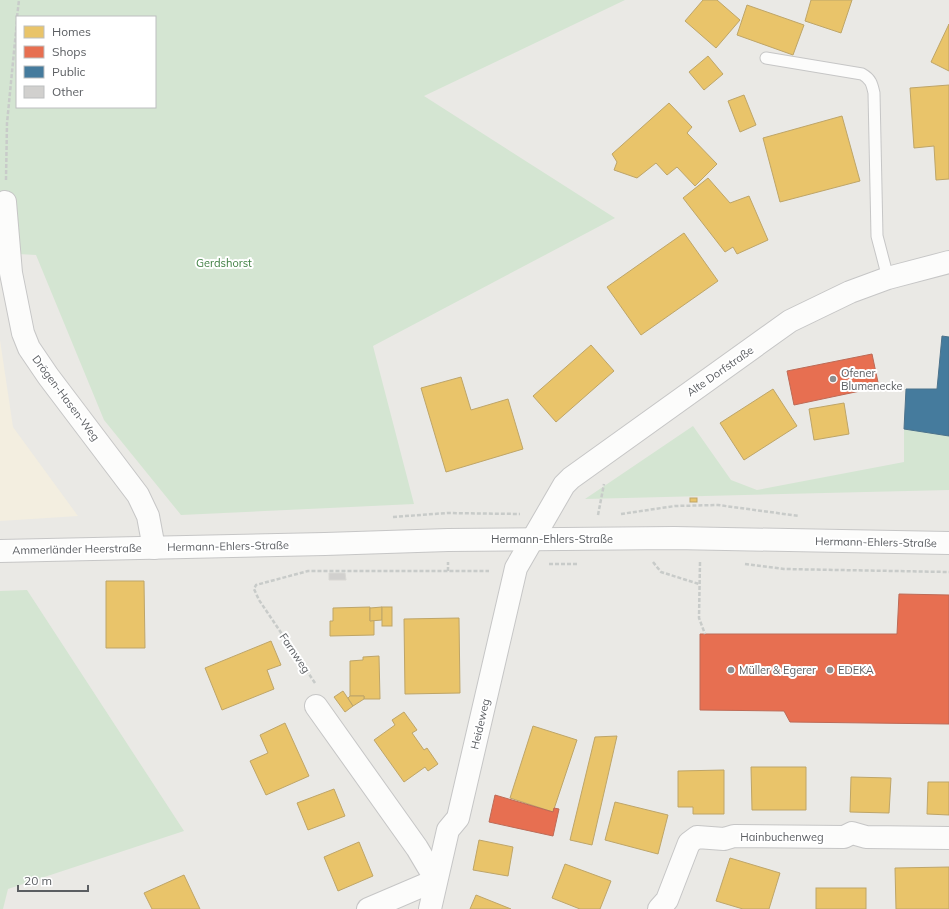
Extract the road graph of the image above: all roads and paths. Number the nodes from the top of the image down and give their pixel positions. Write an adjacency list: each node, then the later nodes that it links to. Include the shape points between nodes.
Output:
1 (19, 0): 2 (path)
2 (17, 16)
3 (16, 31): 5 (path, via 7,123)
4 (766, 58): 7 (lane, via 862,74 868,77 872,84 877,236)
5 (5, 202): 16 (street, Drögen-Hasen-Weg, via 11,273 23,333 29,348 138,494 148,516)
6 (949, 262): 7 (street, Alte Dorfstraße)
7 (888, 278): 10 (street, Alte Dorfstraße, via 850,292 790,321 571,478 559,493)
8 (447, 513): 10 (path)
9 (617, 514): 13 (path, via 675,506 718,505)
10 (548, 515): 14 (street, Alte Dorfstraße)
11 (591, 515): 12 (path)
12 (604, 515)
13 (801, 516)
14 (532, 539): 15 (street, Hermann-Ehlers-Straße, via 674,538); 16 (street, Hermann-Ehlers-Straße); 33 (street, Heideweg, via 516,568 458,818 448,830)
15 (949, 543)
16 (154, 548): 17 (street, Ammerländer Heerstraße)
17 (0, 551)
18 (692, 561): 19 (path)
19 (700, 561): 23 (path); 29 (path)
20 (647, 562): 21 (path)
21 (653, 562): 22 (path); 29 (path, via 661,572)
22 (661, 562)
23 (707, 562)
24 (739, 563): 28 (path, via 784,569)
25 (549, 564): 26 (path)
26 (582, 564)
27 (489, 570): 31 (path, Farnweg, via 308,571 256,585 254,589 258,600 320,691 322,696)
28 (949, 572)
29 (700, 584): 30 (path, via 699,618)
30 (705, 634)
31 (316, 706): 33 (street, via 417,848)
32 (949, 838): 36 (street, Hainbuchenweg, via 866,837 852,834 844,837 697,837 689,843 667,900)
33 (436, 880): 34 (street); 35 (street, Heideweg)
34 (368, 909)
35 (430, 909)
36 (659, 909)

